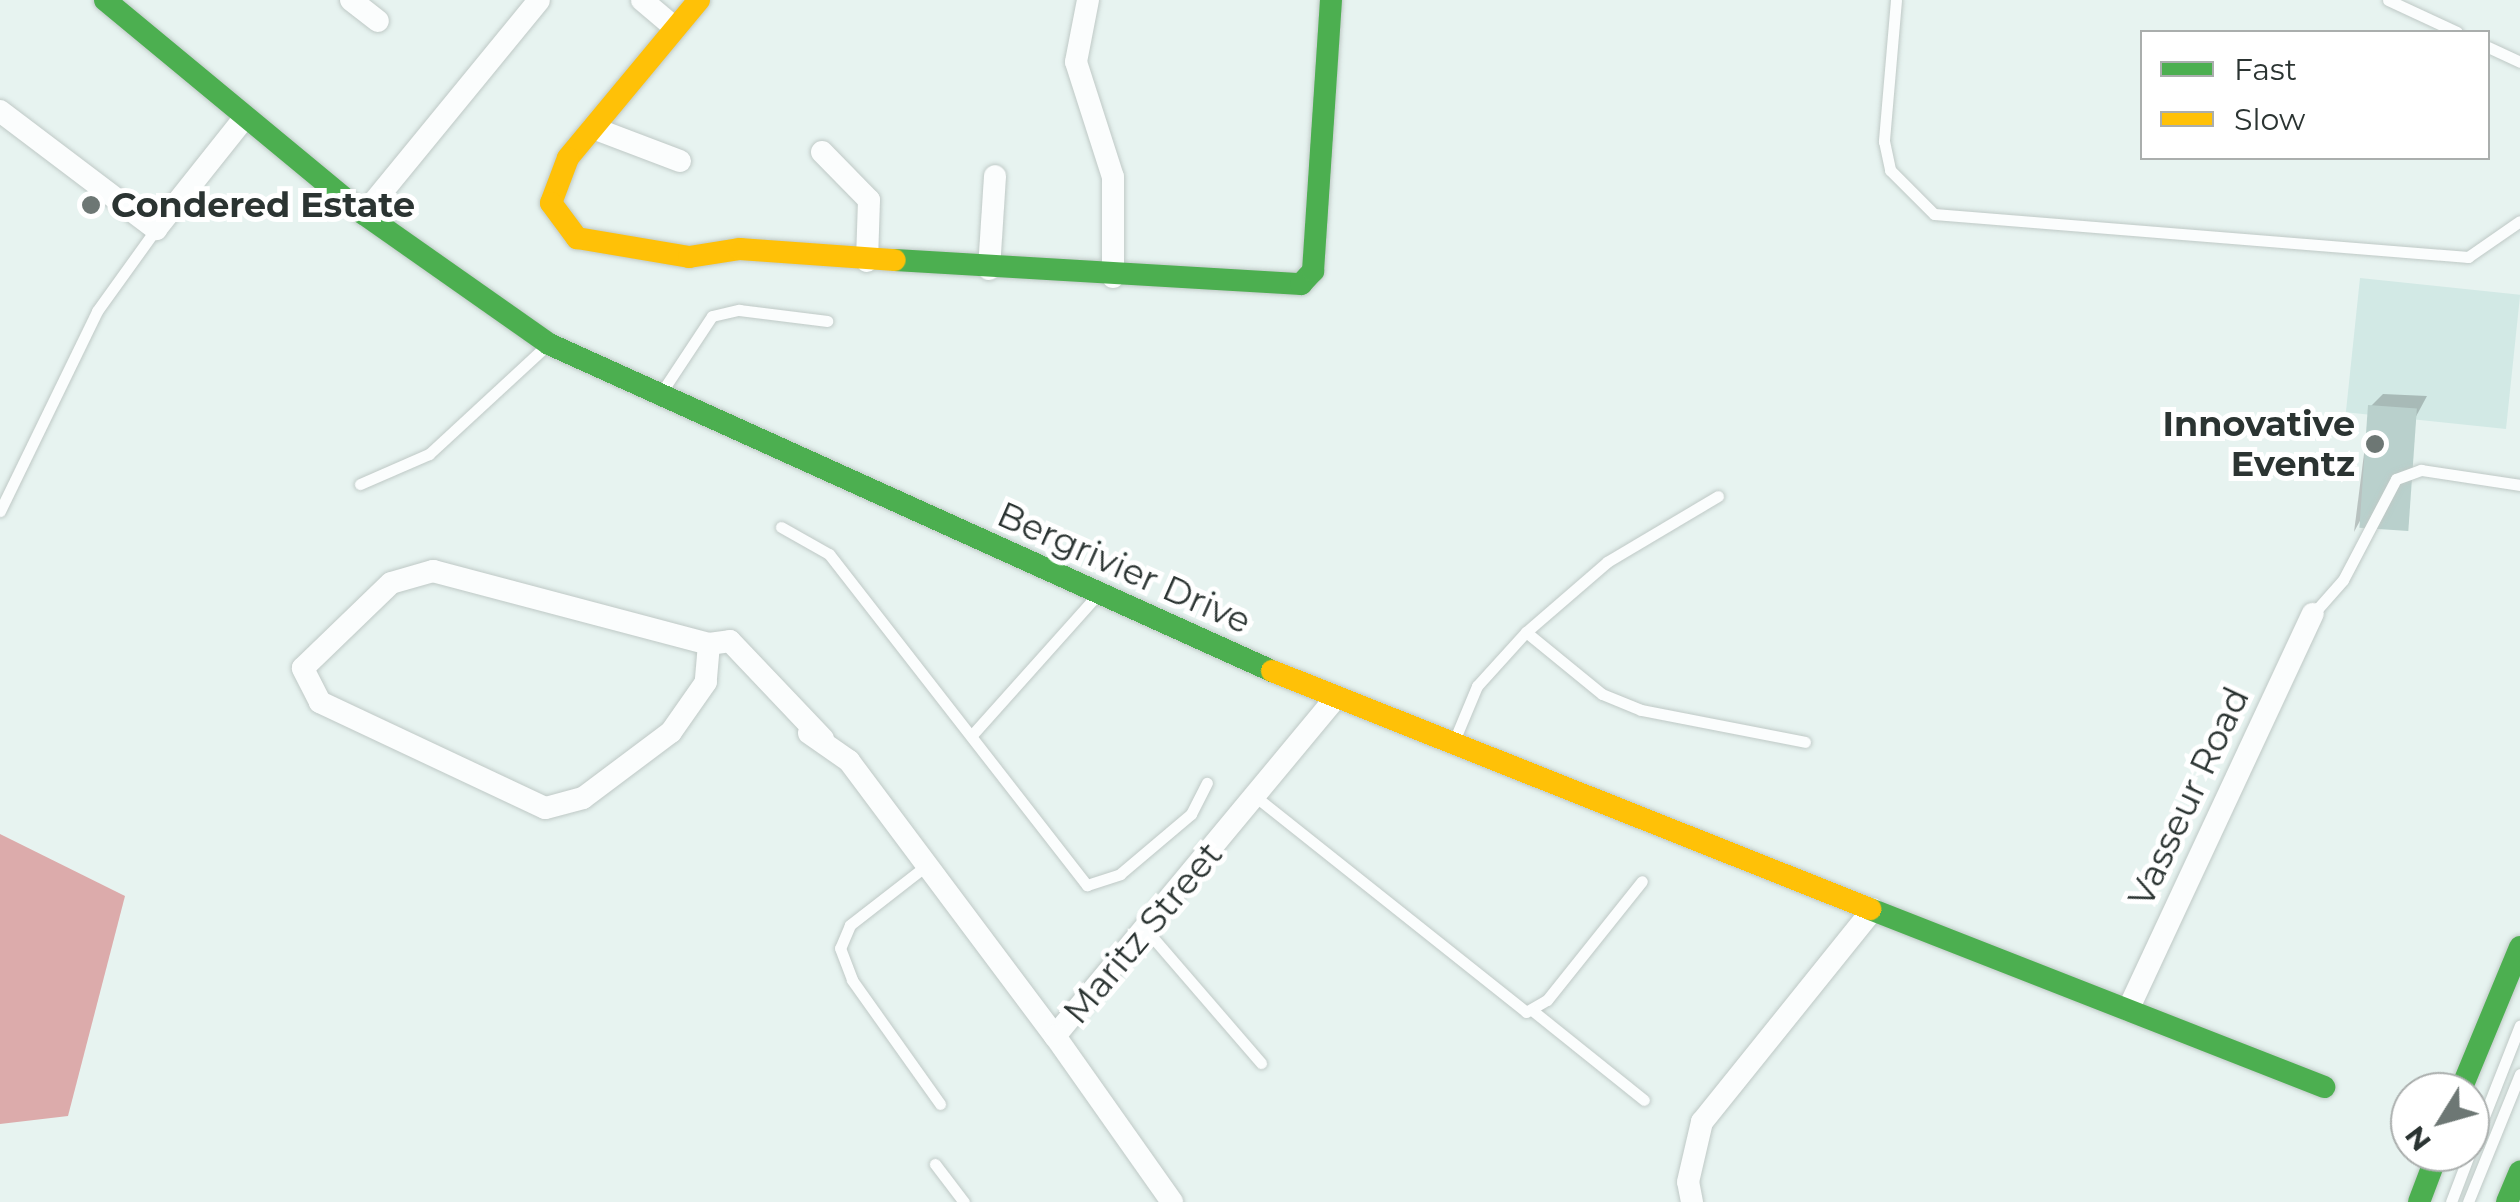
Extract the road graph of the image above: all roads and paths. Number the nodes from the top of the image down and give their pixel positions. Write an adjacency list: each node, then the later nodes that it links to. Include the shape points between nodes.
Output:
1 (105, 0): 16 (street, Bergrivier Drive)
2 (351, 0): 10 (street)
3 (539, 0): 21 (street)
4 (642, 0): 11 (street)
5 (699, 0): 11 (street)
6 (1088, 0): 26 (street, via 1076,62 1111,164)
7 (1332, 0): 26 (street, via 1307,279 1262,287)
8 (1896, 0): 22 (lane, via 1884,141 1890,170 1934,214 2468,257)
9 (2388, 0): 12 (lane)
10 (378, 21)
11 (675, 28): 17 (street)
12 (2453, 30)
13 (2490, 48): 14 (lane)
14 (2520, 62)
15 (0, 110): 23 (street)
16 (245, 117): 21 (street, Bergrivier Drive); 23 (street)
17 (593, 128): 19 (street); 24 (street, via 568,158 551,203 577,238 689,257 740,249)
18 (822, 152): 24 (street, via 869,200)
19 (680, 162)
20 (994, 176): 25 (street)
21 (364, 214): 28 (street, Bergrivier Drive)
22 (2520, 221)
23 (156, 230): 33 (lane, via 97,312)
24 (866, 260): 25 (street)
25 (989, 269): 26 (street)
26 (1113, 277)
27 (828, 321): 29 (lane, via 739,310 712,316)
28 (548, 344): 29 (street, Bergrivier Drive); 30 (lane, via 428,454)
29 (659, 397): 35 (street, Bergrivier Drive)
30 (360, 484)
31 (2520, 486): 36 (lane, via 2421,470 2396,479 2343,580)
32 (1718, 496): 37 (lane, via 1607,562)
33 (0, 512)
34 (781, 527): 41 (lane, via 829,554)
35 (1097, 595): 39 (street, Bergrivier Drive); 41 (lane)
36 (2313, 614): 52 (street, Vasseur Road)
37 (1526, 632): 43 (lane, via 1477,686); 44 (lane, via 1602,694 1641,710)
38 (709, 644): 38 (street, via 418,570 391,583 303,668 320,702 545,808 583,798 685,718 706,682); 42 (street, via 730,642 754,656)
39 (1335, 699): 43 (street, Bergrivier Drive); 46 (street, Maritz Street)
40 (796, 727): 42 (street, Maritz Street)
41 (972, 735): 45 (lane, via 1087,885 1107,883 1191,814)
42 (824, 739): 47 (street, Maritz Street)
43 (1454, 741): 49 (street, Bergrivier Drive)
44 (1805, 742)
45 (1208, 783)
46 (1256, 797): 50 (street, Maritz Street); 53 (lane, via 1518,1010)
47 (927, 865): 55 (street, Maritz Street); 62 (lane, via 850,926 840,948 852,980)
48 (1642, 881): 53 (lane)
49 (1873, 909): 52 (street); 69 (street, via 1702,1122 1688,1182)
50 (1148, 932): 55 (street, Maritz Street); 56 (lane)
51 (2520, 947): 57 (street)
52 (2128, 1010): 59 (street)
53 (1533, 1011): 60 (lane)
54 (2520, 1025): 61 (lane)
55 (1055, 1036): 68 (street)
56 (1262, 1063)
57 (2468, 1072)
58 (2520, 1074): 72 (lane)
59 (2324, 1087)
60 (1644, 1100)
61 (2490, 1101)
62 (940, 1104)
63 (935, 1164): 67 (lane)
64 (2430, 1172): 70 (street)
65 (2462, 1172): 71 (lane)
66 (2520, 1172): 73 (street)
67 (964, 1202)
68 (1172, 1202)
69 (1692, 1202)
70 (2419, 1202)
71 (2451, 1202)
72 (2468, 1202)
73 (2508, 1202)

